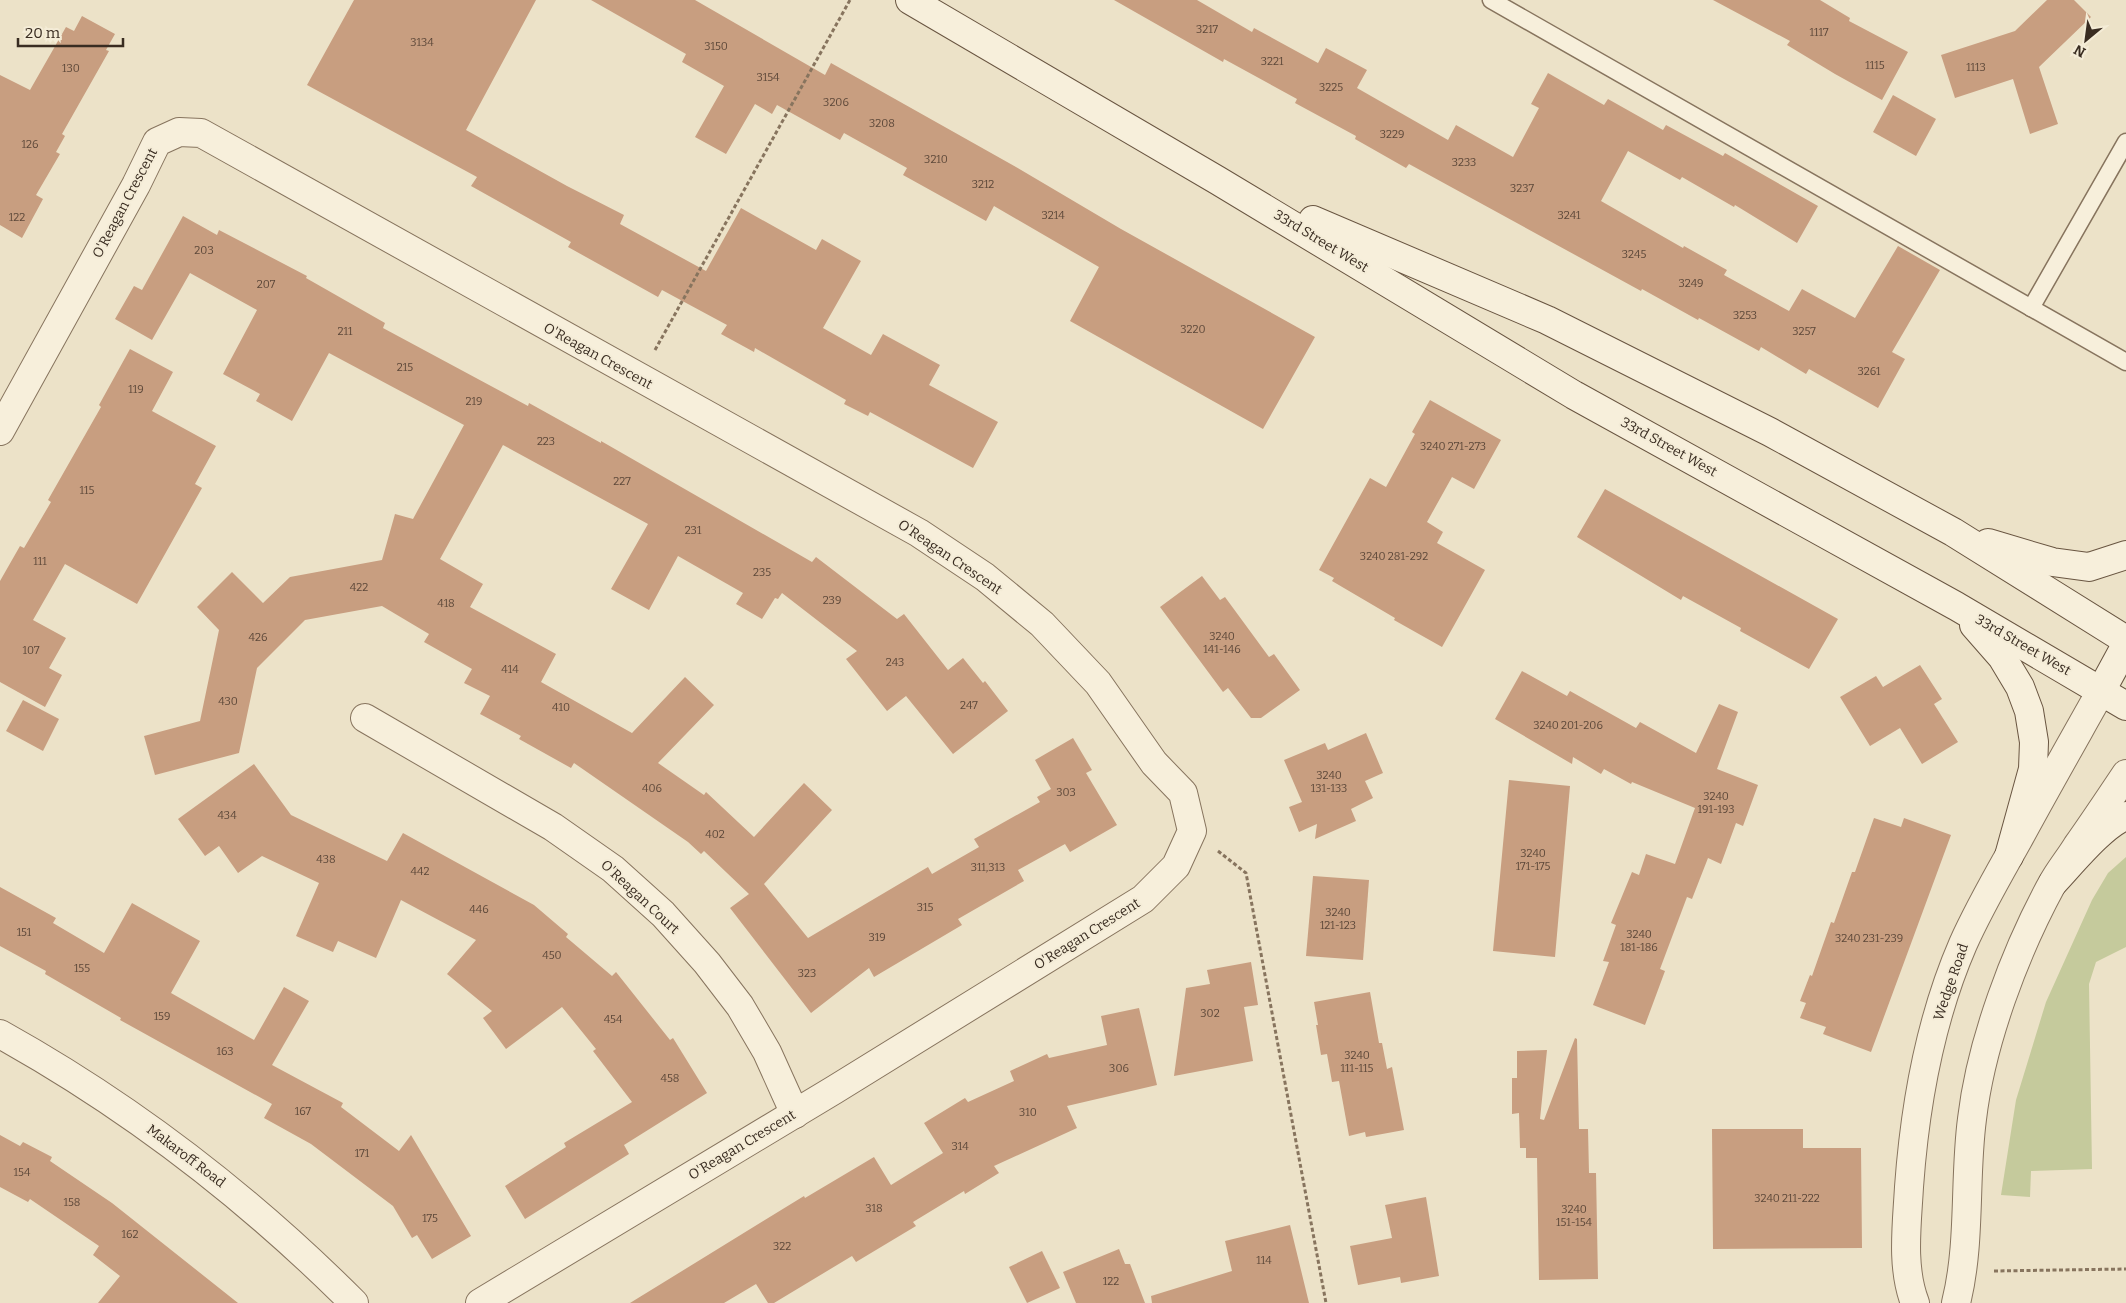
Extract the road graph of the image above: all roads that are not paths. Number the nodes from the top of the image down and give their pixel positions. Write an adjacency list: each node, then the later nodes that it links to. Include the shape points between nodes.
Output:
1 (910, 0): 4 (street, 33rd Street West)
2 (1491, 0): 5 (lane)
3 (2126, 142): 5 (lane)
4 (1218, 180): 8 (street, 33rd Street West, via 1547,320 1770,432); 10 (street, 33rd Street West, via 1574,395)
5 (2031, 308): 6 (lane)
6 (2126, 362)
7 (0, 431): 21 (street, O'Reagan Crescent, via 157,142 179,132 201,133 920,533 985,577 1042,624 1098,683 1154,763 1183,793 1192,831 1176,866 1143,899)
8 (1953, 532): 9 (street, via 2052,562 2090,566); 11 (street, 33rd Street West)
9 (2126, 555)
10 (1956, 606): 13 (street, 33rd Street West); 18 (street, via 2002,657 2020,687 2029,711 2034,742 2033,769)
11 (2126, 640)
12 (2126, 645): 13 (street, Wedge Road)
13 (2101, 691): 14 (street, 33rd Street West); 18 (street, Wedge Road)
14 (2126, 706)
15 (365, 718): 21 (street, O'Reagan Court, via 553,826 613,869 663,914 740,1006 768,1052)
16 (2126, 774): 19 (street)
17 (2126, 816): 19 (street, via 2119,818)
18 (2009, 856): 24 (street, Wedge Road, via 1956,962 1938,1015 1920,1095 1913,1135 1908,1216 1907,1268)
19 (2052, 883): 25 (street, via 2017,959 1983,1060 1972,1118 1964,1243)
20 (0, 1034): 22 (street, Makaroff Road, via 162,1136 235,1192)
21 (795, 1114): 23 (street, O'Reagan Crescent)
22 (354, 1303)
23 (480, 1303)
24 (1915, 1303)
25 (1956, 1303)

